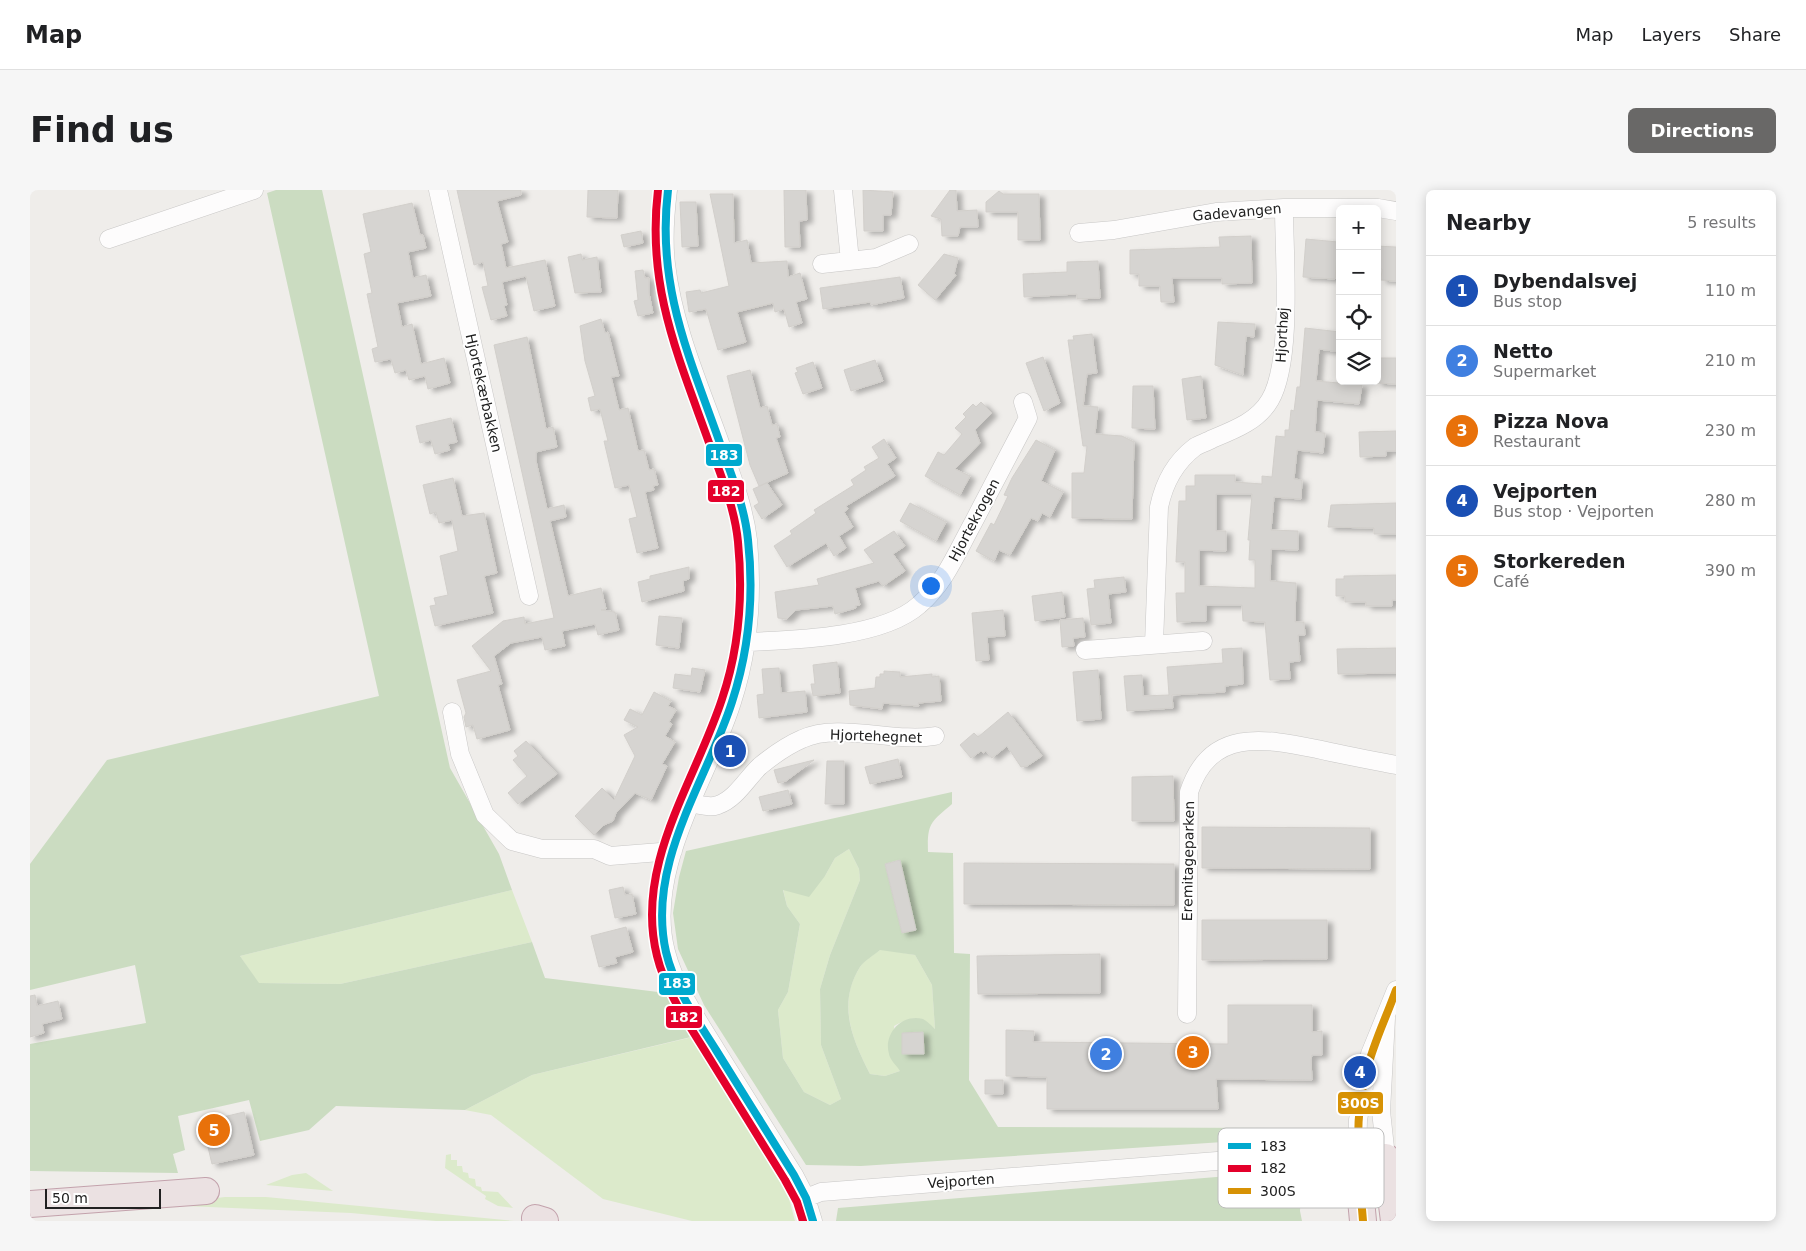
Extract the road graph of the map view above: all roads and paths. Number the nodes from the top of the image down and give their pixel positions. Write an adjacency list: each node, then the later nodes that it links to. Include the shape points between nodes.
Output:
1 (254, 190): 8 (street)
2 (438, 190): 13 (street, Hjortekærbakken)
3 (668, 190): 15 (street, via 665,253 672,303 737,492 748,540)
4 (843, 190): 10 (street)
5 (1284, 208): 6 (street, Gadevangen); 7 (street, Gadevangen, via 1216,212); 16 (street, Hjorthøj, via 1284,345 1279,378 1270,400 1256,416 1241,427 1196,446 1176,466 1164,485 1158,507)
6 (1396, 210)
7 (1079, 233)
8 (109, 239)
9 (909, 244): 10 (street, via 876,258)
10 (850, 261): 11 (street)
11 (822, 264)
12 (1023, 402): 15 (street, Hjortekrogen, via 1028,418 942,581 918,606 893,620 843,635)
13 (529, 596)
14 (1203, 641): 16 (street)
15 (746, 642): 21 (street, via 732,704)
16 (1154, 644): 17 (street)
17 (1085, 650)
18 (452, 712): 22 (street, via 460,754 485,815 512,841 542,849 594,849 610,856)
19 (935, 736): 21 (street, Hjortehegnet, via 919,739 817,734 802,739 761,766 727,801 710,807)
20 (1396, 765): 24 (street, Eremitageparken, via 1279,742 1252,740 1228,745 1207,759 1195,774 1189,792)
21 (692, 802): 22 (street)
22 (673, 851): 32 (street, via 662,916 666,954 683,995)
23 (1396, 990): 25 (street)
24 (1187, 1014)
25 (1386, 1018): 26 (street, via 1370,1054); 27 (street)
26 (1358, 1128)
27 (1383, 1128)
28 (1384, 1139): 29 (street)
29 (1386, 1157): 37 (highway)
30 (1218, 1161): 32 (street, Vejporten, via 821,1192)
31 (206, 1191): 33 (highway)
32 (806, 1198): 35 (street)
33 (30, 1204)
34 (1362, 1208): 36 (highway)
35 (813, 1221)
36 (1363, 1221)
37 (1394, 1221)

